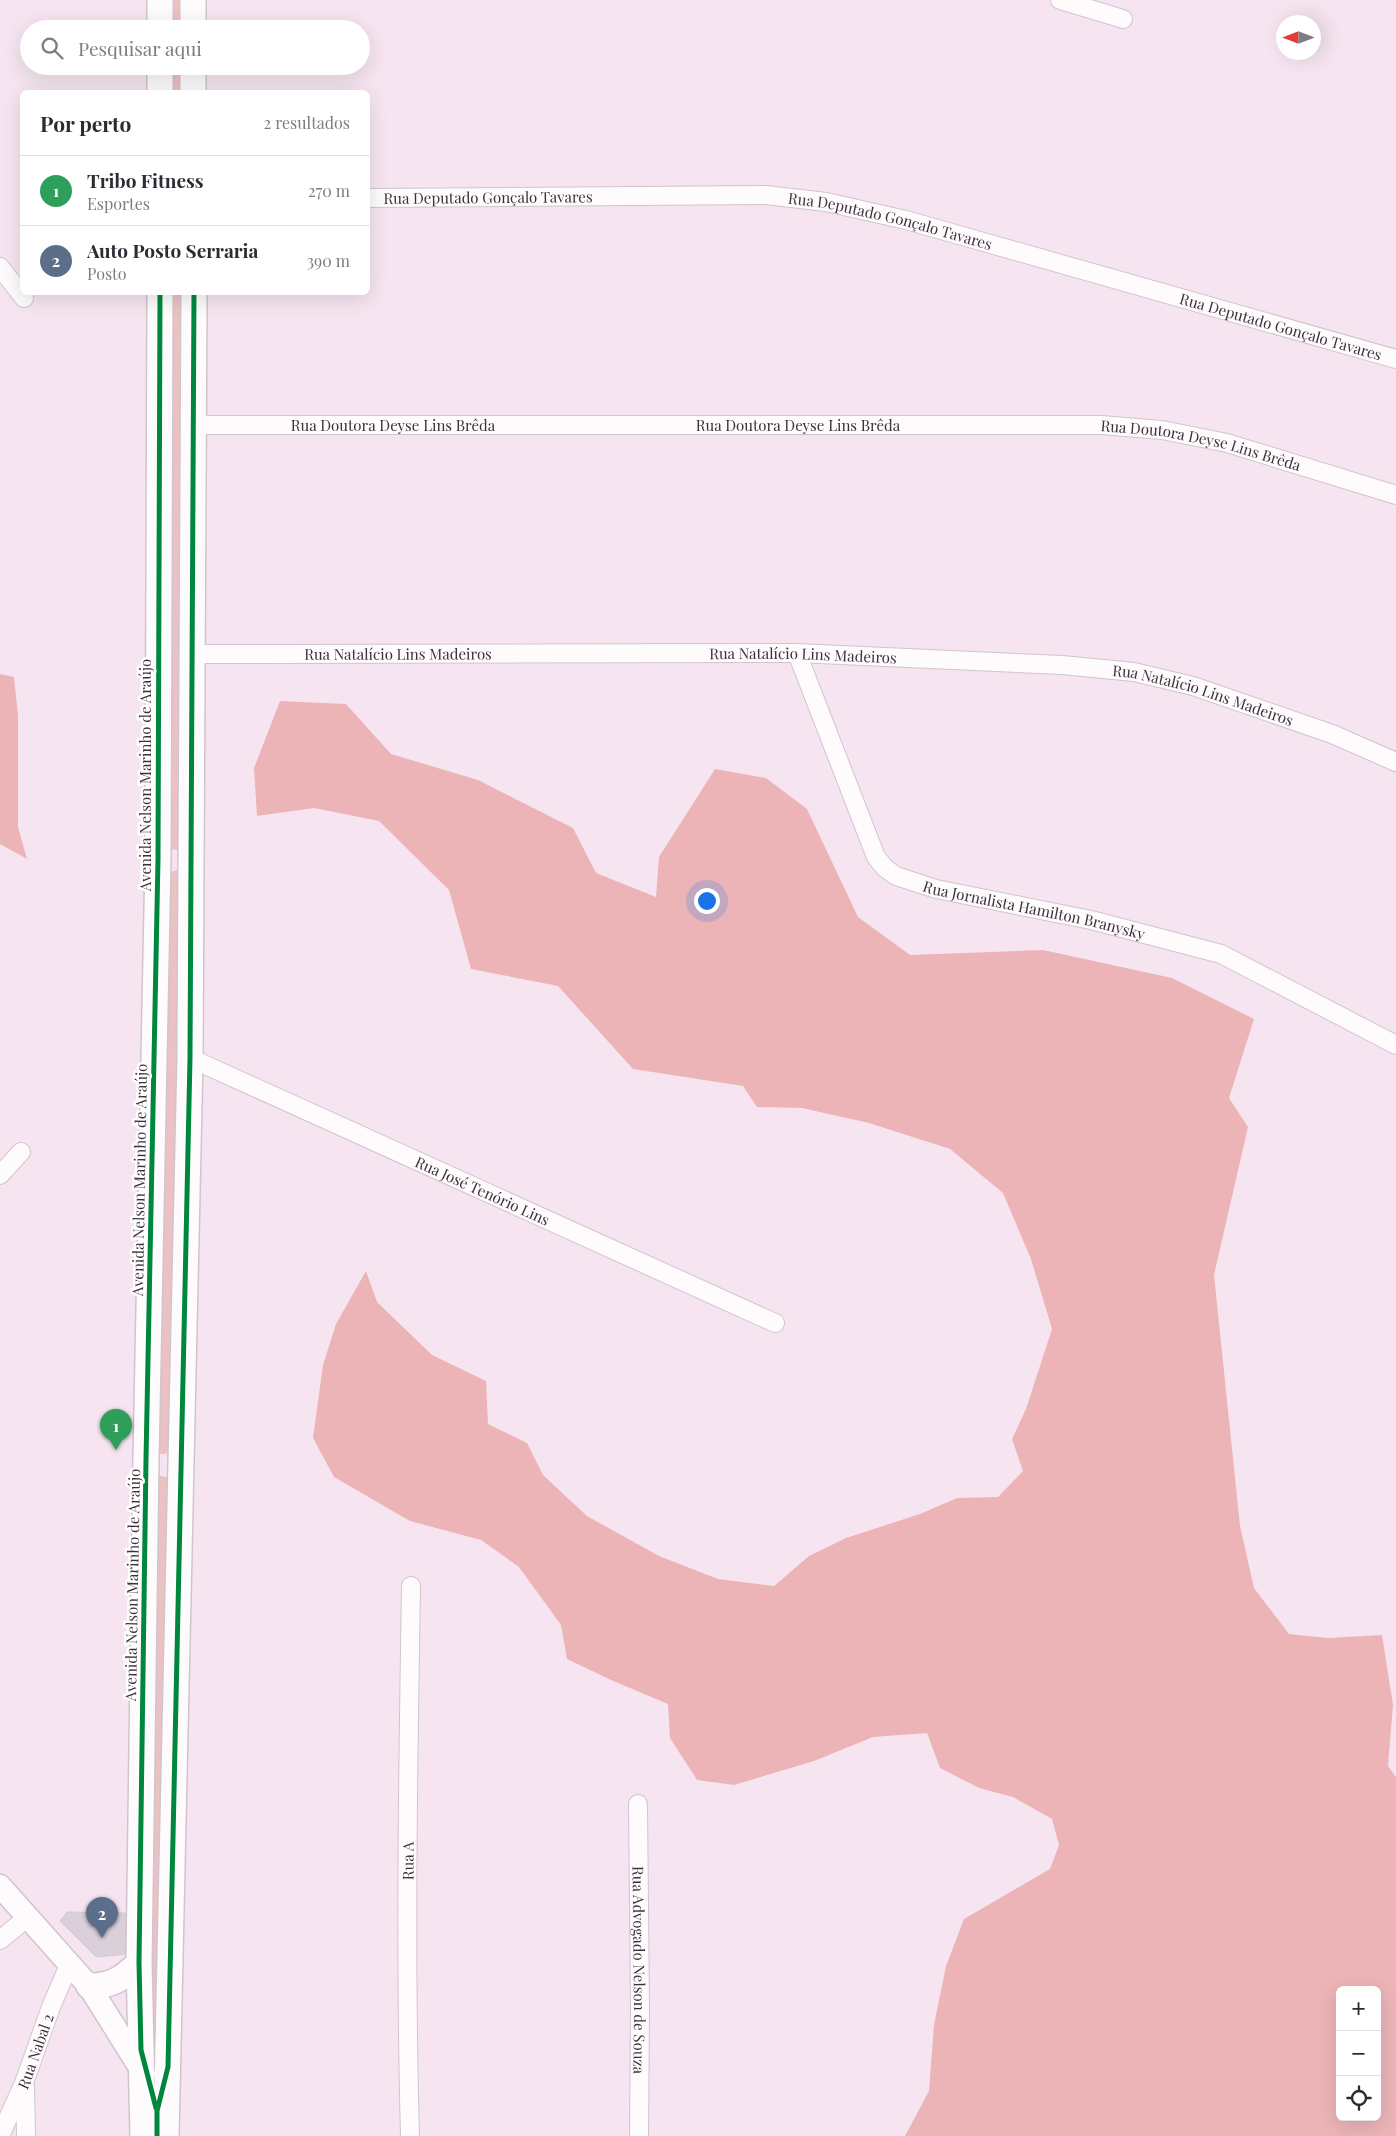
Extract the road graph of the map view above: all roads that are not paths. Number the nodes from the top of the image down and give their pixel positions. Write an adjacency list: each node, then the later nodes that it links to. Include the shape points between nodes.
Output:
1 (160, 0): 5 (main road)
2 (193, 0): 6 (main road)
3 (1060, 0): 4 (street)
4 (1123, 19)
5 (160, 20)
6 (193, 20)
7 (160, 75): 9 (main road)
8 (193, 75): 10 (main road)
9 (160, 90)
10 (194, 90)
11 (370, 198): 18 (street, Rua Deputado Gonçalo Tavares, via 766,195 826,202 906,220)
12 (0, 267): 13 (street)
13 (20, 293)
14 (22, 295): 17 (street)
15 (160, 295): 24 (main road, Avenida Nelson Marinho de Araújo)
16 (194, 295): 19 (main road)
17 (24, 298)
18 (1396, 359)
19 (192, 425): 20 (street, Rua Doutora Deyse Lins Brêda, via 1102,425 1162,430 1227,443); 22 (main road)
20 (1396, 495)
21 (797, 652): 22 (street, Rua Natalício Lins Madeiros); 23 (street, Rua Natalício Lins Madeiros, via 1062,664 1134,672 1193,686 1332,734); 26 (street, Rua Jornalista Hamilton Branysky, via 876,857 896,876 936,889 1091,920 1221,954)
22 (193, 654): 25 (main road)
23 (1396, 762)
24 (158, 859): 25 (main road); 31 (main road, Avenida Nelson Marinho de Araújo)
25 (192, 860): 27 (main road)
26 (1396, 1045)
27 (190, 1058): 30 (street, Rua José Tenório Lins); 32 (main road)
28 (21, 1152): 29 (street)
29 (0, 1175)
30 (775, 1322)
31 (146, 1459): 32 (main road, via 160,1466); 38 (main road, Avenida Nelson Marinho de Araújo)
32 (181, 1465): 46 (main road)
33 (411, 1586): 47 (street, Rua A, via 406,1861)
34 (638, 1804): 48 (street, Rua Advogado Nelson de Souza)
35 (0, 1886): 36 (street)
36 (28, 1917): 37 (street); 39 (street)
37 (0, 1940)
38 (139, 1963): 40 (main road, via 116,1982); 41 (main road, Avenida Nelson Marinho de Araújo)
39 (69, 1965): 40 (street); 42 (street, Rua Nabal 2)
40 (89, 1986): 41 (street)
41 (142, 2068): 45 (main road, Avenida Nelson Marinho de Araújo); 46 (street)
42 (24, 2083): 43 (street, Rua Nabal 2); 44 (street)
43 (0, 2136)
44 (26, 2136)
45 (143, 2136)
46 (166, 2136)
47 (410, 2136)
48 (639, 2136)

